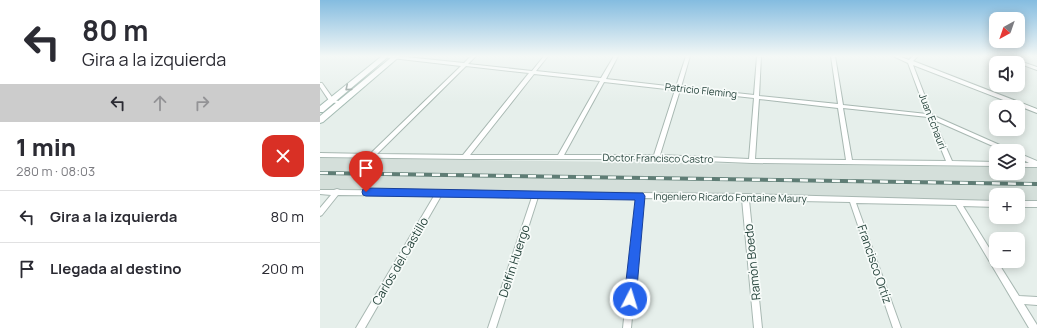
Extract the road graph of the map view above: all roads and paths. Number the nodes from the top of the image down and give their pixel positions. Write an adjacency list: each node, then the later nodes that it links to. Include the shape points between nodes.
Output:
1 (365, 71): 17 (main road, one-way to 17)
2 (379, 71): 18 (main road)
3 (459, 71): 26 (street)
4 (526, 71): 11 (street, Patricio Fleming)
5 (607, 71): 12 (street)
6 (683, 71): 14 (street)
7 (758, 71): 15 (street)
8 (835, 71): 19 (street)
9 (913, 71): 22 (street, Juan Echauri)
10 (934, 71): 21 (street)
11 (534, 72): 12 (street, Patricio Fleming); 27 (street)
12 (603, 79): 14 (street, Patricio Fleming); 28 (street)
13 (320, 84): 17 (street)
14 (677, 88): 15 (street, Patricio Fleming); 29 (street)
15 (756, 96): 19 (street, Patricio Fleming); 31 (street)
16 (320, 97): 17 (street)
17 (329, 98): 18 (street); 20 (main road)
18 (342, 103): 23 (main road)
19 (840, 105): 22 (street, Patricio Fleming); 32 (street)
20 (320, 110)
21 (1037, 111)
22 (930, 116): 24 (street, Patricio Fleming); 33 (street, Juan Echauri)
23 (320, 120)
24 (993, 144)
25 (320, 155): 26 (street, Doctor Francisco Castro)
26 (371, 156): 27 (street, Doctor Francisco Castro)
27 (465, 157): 28 (street, Doctor Francisco Castro)
28 (560, 157): 29 (street, Doctor Francisco Castro)
29 (656, 157): 31 (street, Doctor Francisco Castro)
30 (1025, 158): 35 (street)
31 (752, 161): 32 (street, Doctor Francisco Castro)
32 (849, 162): 33 (street, Doctor Francisco Castro)
33 (950, 164): 34 (street, Doctor Francisco Castro)
34 (989, 164)
35 (1037, 164): 36 (street)
36 (1025, 165)
37 (337, 191): 38 (street, Ingeniero Ricardo Fontaine Maury); 39 (street, Ingeniero Ricardo Fontaine Maury); 48 (street)
38 (320, 192)
39 (439, 193): 40 (street, Ingeniero Ricardo Fontaine Maury); 51 (street, Carlos del Castillo)
40 (536, 194): 41 (street, Ingeniero Ricardo Fontaine Maury); 52 (street, Delfín Huergo)
41 (640, 196): 42 (street, Ingeniero Ricardo Fontaine Maury); 53 (street)
42 (745, 197): 43 (street, Ingeniero Ricardo Fontaine Maury); 54 (street, Ramón Boedo)
43 (852, 200): 44 (street, Ingeniero Ricardo Fontaine Maury); 55 (street, Francisco Ortíz)
44 (958, 203): 45 (street, Ingeniero Ricardo Fontaine Maury); 49 (street)
45 (989, 204)
46 (1025, 204): 47 (street)
47 (1037, 204)
48 (320, 213)
49 (1018, 300): 50 (street); 56 (street)
50 (1037, 301)
51 (360, 328)
52 (492, 328)
53 (627, 328)
54 (758, 328)
55 (897, 328)
56 (1034, 328)

